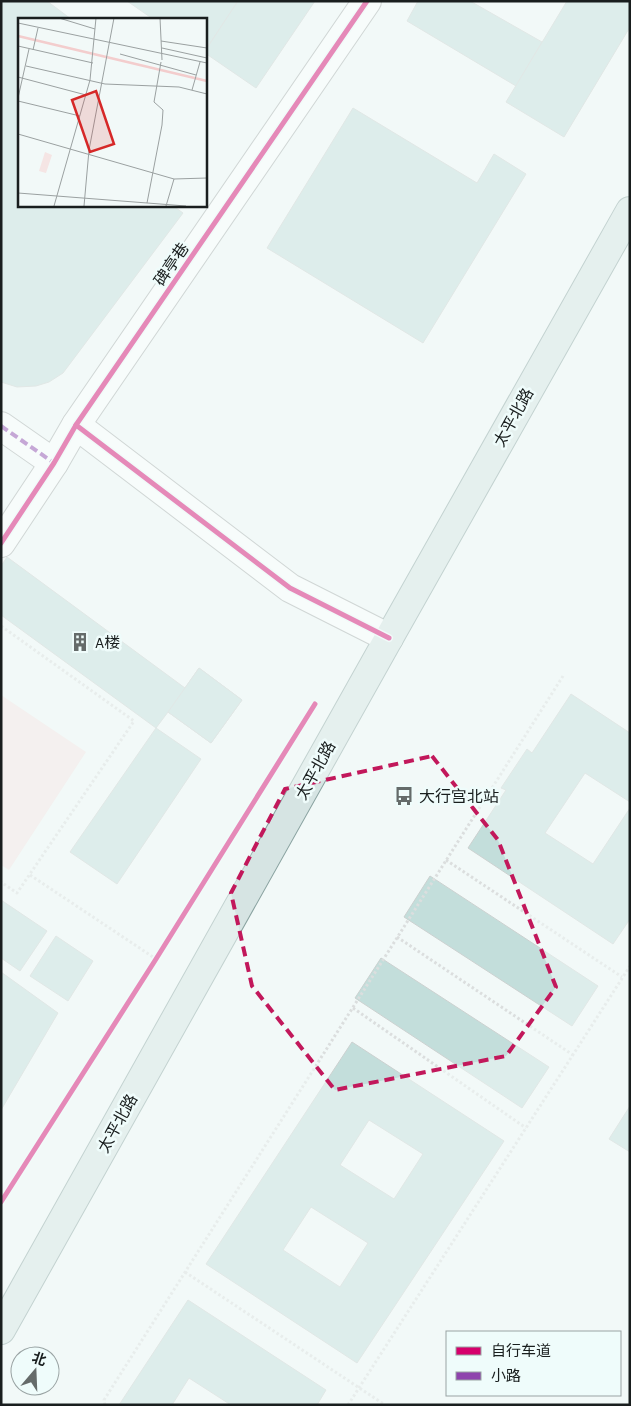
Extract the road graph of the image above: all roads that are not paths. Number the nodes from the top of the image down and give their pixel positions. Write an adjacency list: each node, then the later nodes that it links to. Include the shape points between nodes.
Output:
1 (367, 1): 3 (street, 碑亭巷)
2 (630, 211): 7 (main road, 太平北路)
3 (76, 425): 5 (street, 碑亭巷); 7 (street, via 290,588)
4 (1, 426): 5 (street)
5 (54, 463): 6 (street, 碑亭巷)
6 (1, 544)
7 (388, 638): 8 (main road, 太平北路)
8 (1, 1330)

